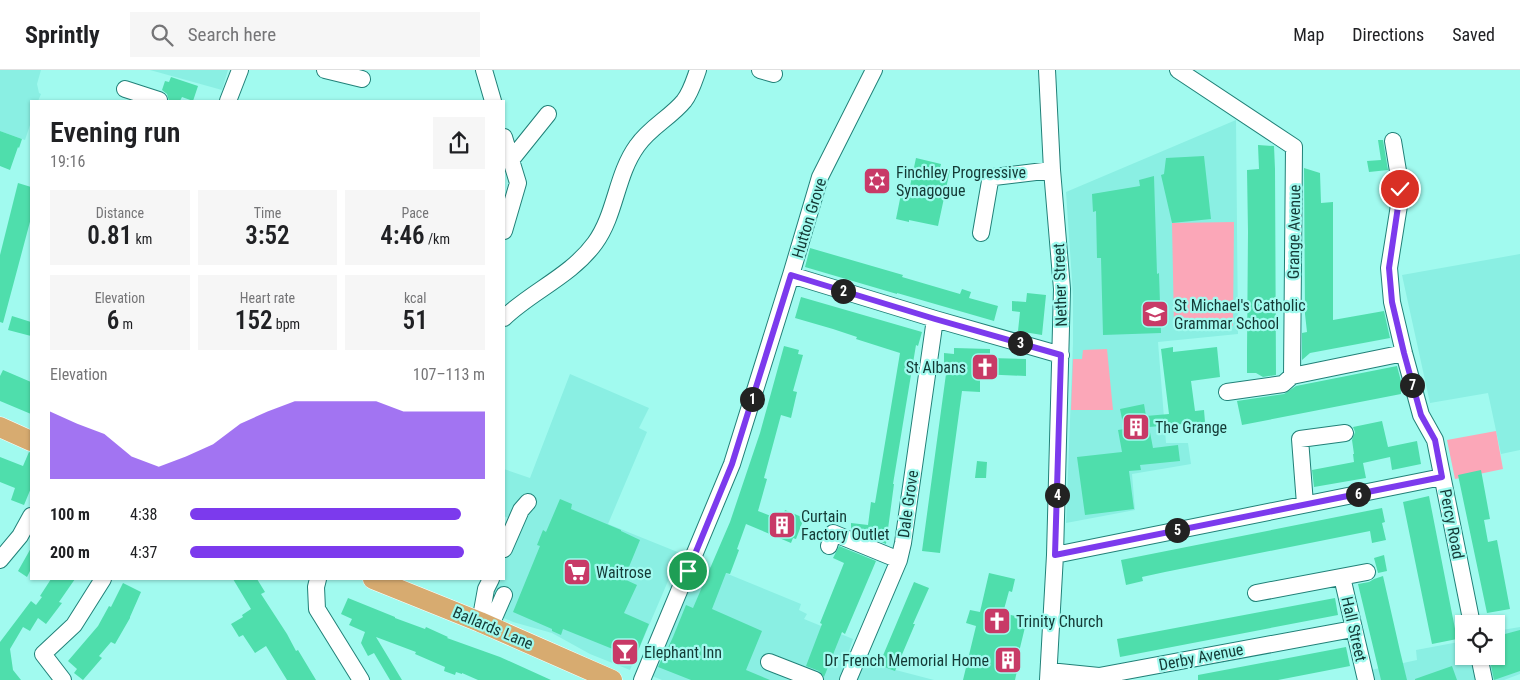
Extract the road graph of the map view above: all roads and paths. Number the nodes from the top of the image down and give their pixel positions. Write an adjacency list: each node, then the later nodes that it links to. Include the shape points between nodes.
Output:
1 (240, 70): 11 (street)
2 (324, 70): 8 (street)
3 (484, 70): 12 (street)
4 (698, 70): 21 (street, via 684,101 647,133 627,162 610,213 595,243 577,264)
5 (874, 70): 20 (street, Hutton Grove, via 820,178)
6 (1047, 70): 17 (street, Nether Street)
7 (1178, 70): 25 (street, Grange Avenue, via 1294,147)
8 (362, 79)
9 (125, 89): 10 (street)
10 (159, 100)
11 (228, 100)
12 (493, 100)
13 (548, 114): 16 (street)
14 (505, 141): 16 (street)
15 (1393, 141): 23 (street, Percy Road, via 1400,193 1389,268 1392,302)
16 (510, 160): 18 (street, via 518,183)
17 (1052, 170): 19 (street, via 994,177 990,181); 24 (street, Nether Street, via 1062,289)
18 (505, 228)
19 (981, 234)
20 (791, 275): 22 (street); 57 (street, Hutton Grove, via 732,464)
21 (507, 309)
22 (935, 319): 24 (street); 38 (street, Dale Grove)
23 (1404, 353): 25 (street); 30 (street, Percy Road, via 1421,415 1435,440)
24 (1061, 355): 36 (street, Nether Street)
25 (1292, 376): 26 (street, via 1283,384)
26 (1227, 392)
27 (0, 427): 29 (main road)
28 (1345, 433): 32 (street, via 1300,439)
29 (30, 441)
30 (1442, 477): 32 (street); 48 (street, Percy Road)
31 (528, 502): 35 (street, via 521,510)
32 (1305, 504): 36 (street)
33 (30, 518): 37 (street)
34 (829, 546): 38 (street, via 833,533)
35 (505, 547)
36 (1055, 555): 53 (street, Nether Street)
37 (0, 560)
38 (899, 560): 59 (street, Dale Grove)
39 (1366, 572): 40 (street)
40 (1342, 577): 46 (street); 50 (street, Hall Street)
41 (102, 580): 54 (street, via 74,625 43,654)
42 (318, 580): 55 (street, via 317,609)
43 (379, 580): 45 (main road, Ballards Lane)
44 (490, 580): 49 (street, via 486,589)
45 (398, 583): 49 (main road, Ballards Lane)
46 (1256, 593)
47 (504, 595): 49 (street)
48 (1470, 615)
49 (485, 624): 56 (main road, Ballards Lane)
50 (1353, 629): 53 (street, Derby Avenue, via 1099,676); 60 (street, Hall Street)
51 (769, 662): 58 (street)
52 (1481, 665): 61 (street)
53 (1048, 676)
54 (63, 680)
55 (361, 680)
56 (612, 680)
57 (642, 680)
58 (815, 680)
59 (848, 680)
60 (1366, 680)
61 (1484, 680)

